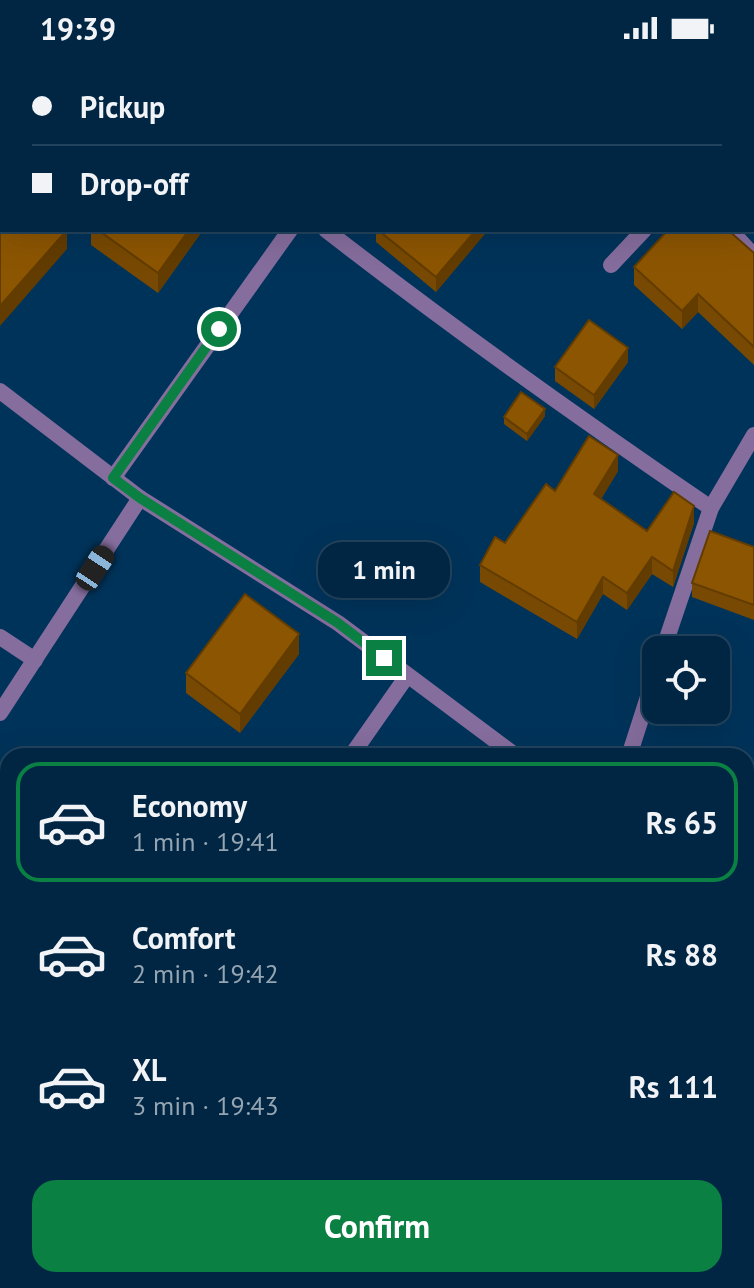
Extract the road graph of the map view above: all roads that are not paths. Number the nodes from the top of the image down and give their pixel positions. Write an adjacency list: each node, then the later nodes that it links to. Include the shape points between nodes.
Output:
1 (289, 232): 9 (street)
2 (642, 232): 6 (street)
3 (732, 232): 5 (street)
4 (347, 236): 11 (street, via 576,416)
5 (754, 256)
6 (611, 265)
7 (0, 391): 9 (street)
8 (754, 435): 11 (street)
9 (113, 478): 10 (street)
10 (140, 498): 14 (street); 15 (street, via 338,623)
11 (711, 508): 12 (street)
12 (668, 636)
13 (0, 637): 14 (street)
14 (35, 660): 16 (street)
15 (407, 676): 18 (street); 19 (street)
16 (0, 713)
17 (642, 716): 20 (street)
18 (357, 748)
19 (505, 748)
20 (632, 748)

